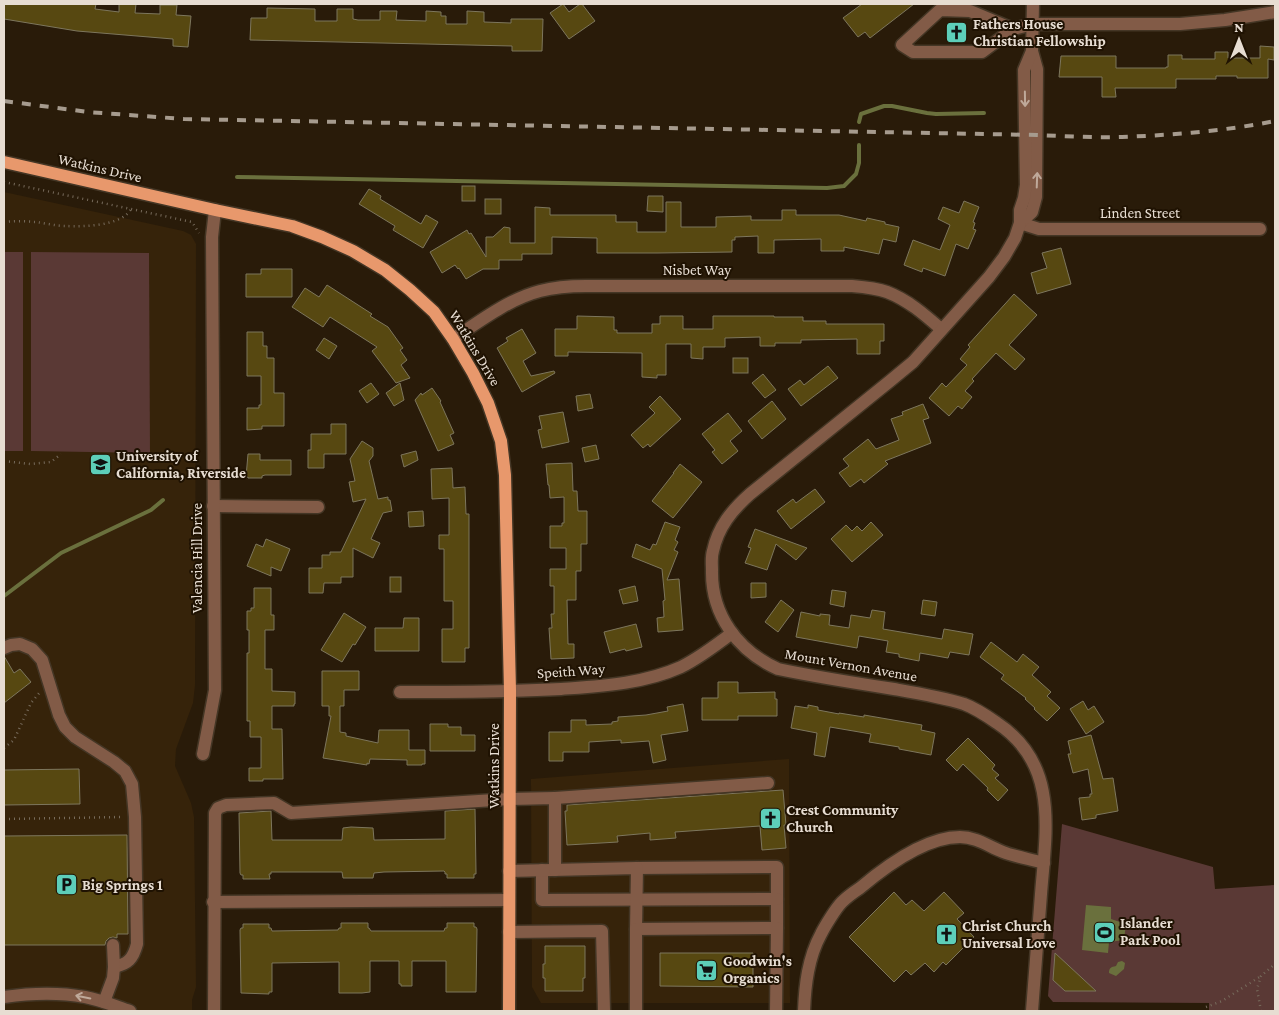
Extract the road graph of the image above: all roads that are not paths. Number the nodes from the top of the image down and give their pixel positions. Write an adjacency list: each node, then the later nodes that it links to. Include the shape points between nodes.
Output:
1 (1033, 4): 3 (street, Mount Vernon Avenue)
2 (1275, 12): 3 (street, via 1180,24)
3 (1033, 24): 4 (street); 7 (street, Mount Vernon Avenue, via 1032,51 1037,69 1036,197 1032,212)
4 (1013, 29): 4 (street, via 970,10 940,10 902,45 913,52 982,52)
5 (4, 162): 6 (main road, Watkins Drive)
6 (215, 210): 10 (main road, Watkins Drive, via 292,226 353,251 410,290 434,312); 11 (street, Valencia Hill Drive, via 212,237)
7 (1020, 223): 8 (street, Linden Street, via 1039,229); 9 (street, Mount Vernon Avenue, via 1015,238 989,278)
8 (1260, 229)
9 (942, 329): 10 (street, Nisbet Way, via 904,300 871,288 586,286 540,291 507,304); 13 (street, Mount Vernon Avenue, via 890,381 734,508 712,552 715,600)
10 (453, 339): 15 (main road, Watkins Drive, via 488,403 501,440 506,475)
11 (213, 506): 12 (street); 17 (street, Valencia Hill Drive, via 214,690)
12 (318, 507)
13 (732, 633): 15 (street, Speith Way, via 700,657 660,675 588,687); 21 (street, Mount Vernon Avenue, via 750,653 778,669 933,696 965,705 1006,729 1033,761 1040,777 1046,813)
14 (4, 648): 34 (street, via 20,644 32,649 42,660 65,727 125,770 132,784 137,944 128,962)
15 (510, 691): 16 (street, Speith Way); 20 (main road, Watkins Drive)
16 (400, 692)
17 (203, 754)
18 (768, 783): 19 (street)
19 (555, 798): 20 (street); 25 (street)
20 (510, 799): 23 (main road, Watkins Drive); 29 (street, via 291,813 274,803 226,805 214,813)
21 (1044, 863): 43 (street, via 1004,852 969,837 938,841 912,851 841,902 821,934 809,966); 44 (street, Mount Vernon Avenue)
22 (636, 868): 25 (street); 26 (street); 27 (street, via 777,867)
23 (509, 870): 24 (street); 28 (main road, Watkins Drive)
24 (542, 870): 25 (street); 26 (street, via 542,900)
25 (555, 870)
26 (636, 899): 27 (street); 31 (street)
27 (777, 899): 30 (street)
28 (509, 900): 29 (street); 32 (main road, Watkins Drive)
29 (213, 902): 38 (street)
30 (776, 928): 31 (street); 42 (street)
31 (636, 929): 41 (street)
32 (509, 932): 39 (main road, Watkins Drive); 40 (street, via 602,931)
33 (113, 945): 34 (street)
34 (114, 967): 36 (street)
35 (4, 997): 36 (street, one-way to 35, via 49,993)
36 (104, 1002): 37 (street)
37 (130, 1011)
38 (214, 1011)
39 (509, 1011)
40 (604, 1011)
41 (636, 1011)
42 (776, 1011)
43 (804, 1011)
44 (1032, 1011)

